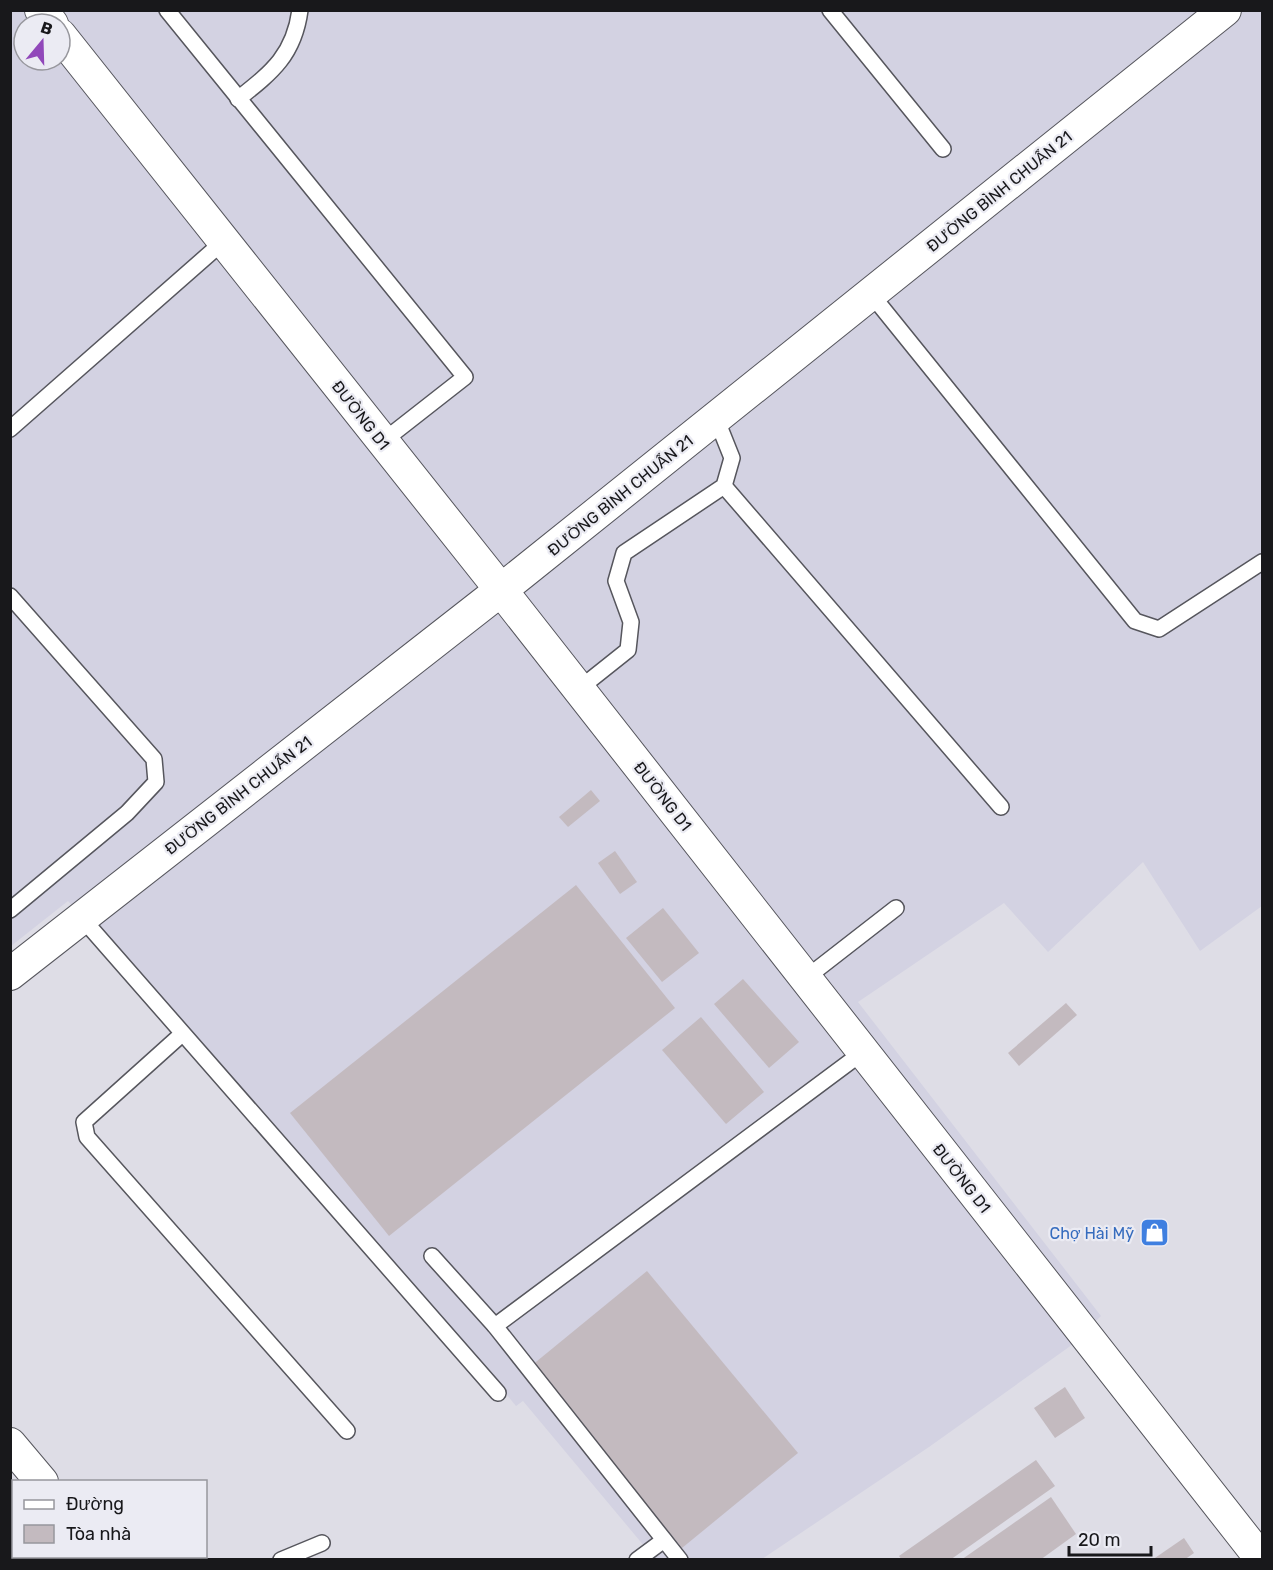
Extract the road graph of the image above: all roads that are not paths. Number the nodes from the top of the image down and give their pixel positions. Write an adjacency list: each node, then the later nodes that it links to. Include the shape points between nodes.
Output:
1 (167, 10): 6 (lane)
2 (300, 10): 6 (lane, via 298,30 288,53 269,75)
3 (831, 10): 7 (lane)
4 (1225, 10): 9 (street, ĐƯỜNG BÌNH CHUẨN 21)
5 (72, 50): 8 (street, ĐƯỜNG D1)
6 (238, 99): 12 (lane, via 465,377)
7 (943, 149)
8 (224, 242): 11 (lane); 12 (street, ĐƯỜNG D1)
9 (871, 294): 10 (street, ĐƯỜNG BÌNH CHUẨN 21); 14 (lane, via 1135,621 1160,629)
10 (716, 418): 13 (lane, via 732,458); 15 (street, ĐƯỜNG BÌNH CHUẨN 21)
11 (10, 429)
12 (382, 442): 15 (street, ĐƯỜNG D1)
13 (724, 486): 17 (lane, via 624,553 616,581 631,622 628,650); 18 (lane)
14 (1263, 562)
15 (501, 590): 17 (street, ĐƯỜNG D1); 21 (street, ĐƯỜNG BÌNH CHUẨN 21)
16 (10, 596): 20 (lane, via 154,759 156,782 128,813)
17 (579, 689): 23 (street, ĐƯỜNG D1)
18 (1001, 807)
19 (896, 908): 23 (lane)
20 (10, 910)
21 (81, 917): 22 (street, ĐƯỜNG BÌNH CHUẨN 21); 24 (lane)
22 (10, 974)
23 (806, 978): 25 (street, ĐƯỜNG D1)
24 (182, 1034): 28 (lane); 29 (lane, via 84,1122 87,1137)
25 (863, 1052): 27 (lane); 37 (street, ĐƯỜNG D1)
26 (432, 1256): 27 (lane)
27 (495, 1326): 32 (lane)
28 (498, 1394)
29 (347, 1431)
30 (10, 1444): 31 (street)
31 (40, 1480)
32 (664, 1540): 35 (lane); 36 (lane)
33 (322, 1544): 34 (lane)
34 (281, 1560)
35 (637, 1560)
36 (681, 1560)
37 (1262, 1560)

